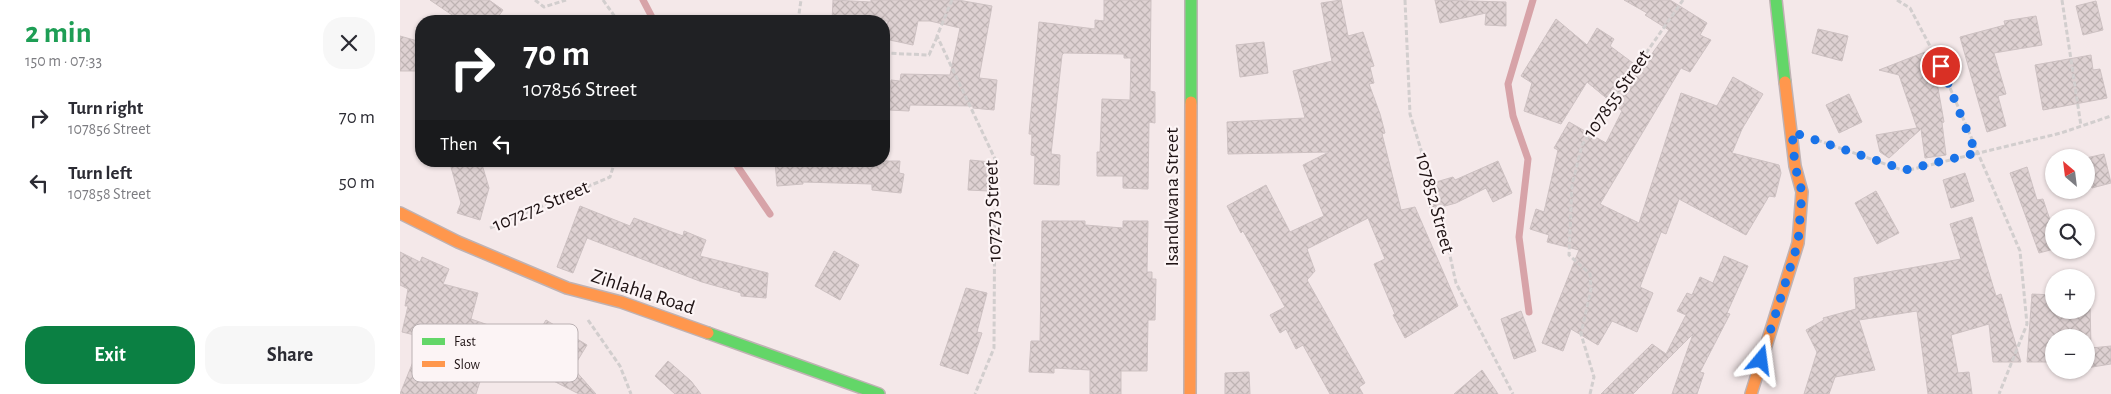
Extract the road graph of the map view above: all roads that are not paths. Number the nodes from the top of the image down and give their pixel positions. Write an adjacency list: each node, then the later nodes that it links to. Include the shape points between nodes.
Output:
1 (1191, 0): 5 (street, Isandlwana Street)
2 (1776, 0): 6 (street, via 1795,166 1802,192 1798,243)
3 (400, 214): 4 (street, Zihlahla Road, via 567,288 621,302)
4 (879, 394)
5 (1190, 394)
6 (1751, 394)

